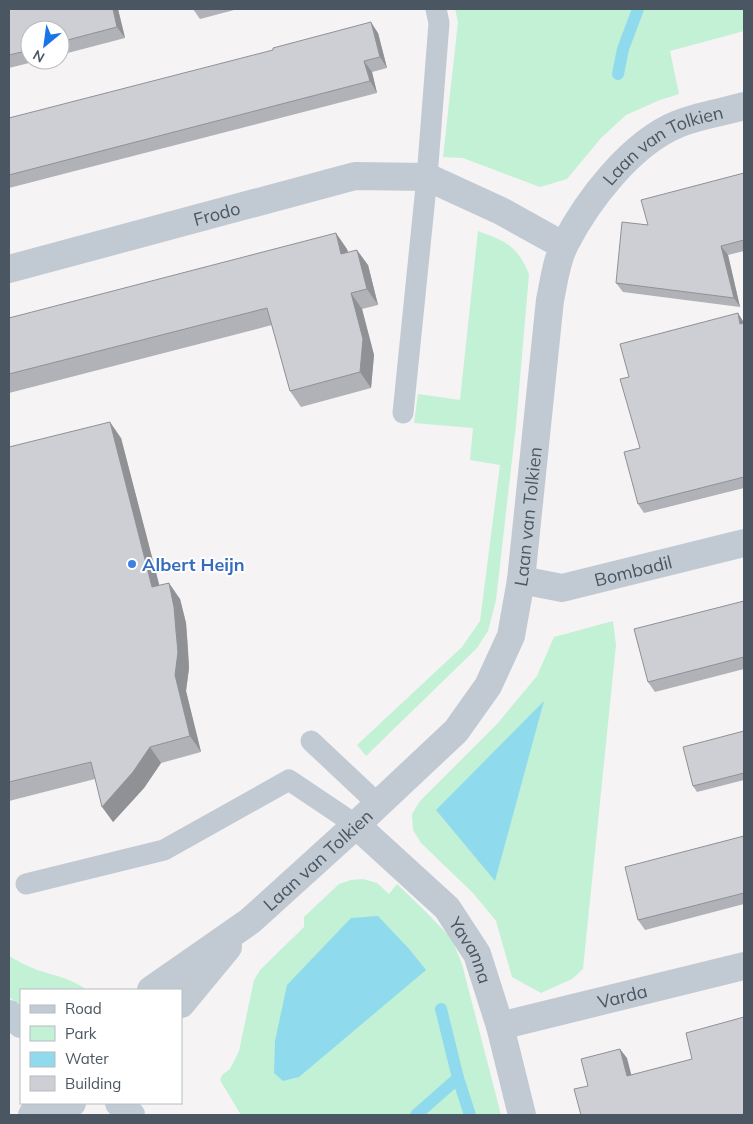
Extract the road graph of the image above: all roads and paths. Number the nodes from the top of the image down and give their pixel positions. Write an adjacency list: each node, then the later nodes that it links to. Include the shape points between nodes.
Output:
1 (436, 9): 3 (lane, via 439,23)
2 (744, 106): 4 (street, Laan van Tolkien, via 678,124 649,141 596,194)
3 (426, 177): 4 (street, Frodo, via 501,211); 5 (street, Frodo, via 355,176); 6 (lane)
4 (564, 246): 8 (street, Laan van Tolkien, via 550,300)
5 (9, 269)
6 (404, 413)
7 (744, 543): 8 (street, Bombadil, via 562,588)
8 (520, 580): 10 (street, Laan van Tolkien, via 511,636 488,686 456,731)
9 (311, 741): 10 (lane)
10 (378, 804): 11 (street, Laan van Tolkien)
11 (356, 824): 12 (lane, via 289,780 164,850); 13 (street, Laan van Tolkien); 19 (street, Yavanna, via 447,908 477,954)
12 (26, 884)
13 (250, 920): 15 (street, Laan van Tolkien); 16 (street, Laan van Tolkien)
14 (744, 966): 19 (street, Varda)
15 (152, 989)
16 (182, 1003)
17 (9, 1014): 18 (main road)
18 (20, 1023)
19 (500, 1026): 26 (street, Yavanna)
20 (38, 1104): 23 (street)
21 (70, 1104): 24 (street)
22 (120, 1104): 25 (main road)
23 (32, 1115)
24 (54, 1115)
25 (131, 1115)
26 (522, 1115)

